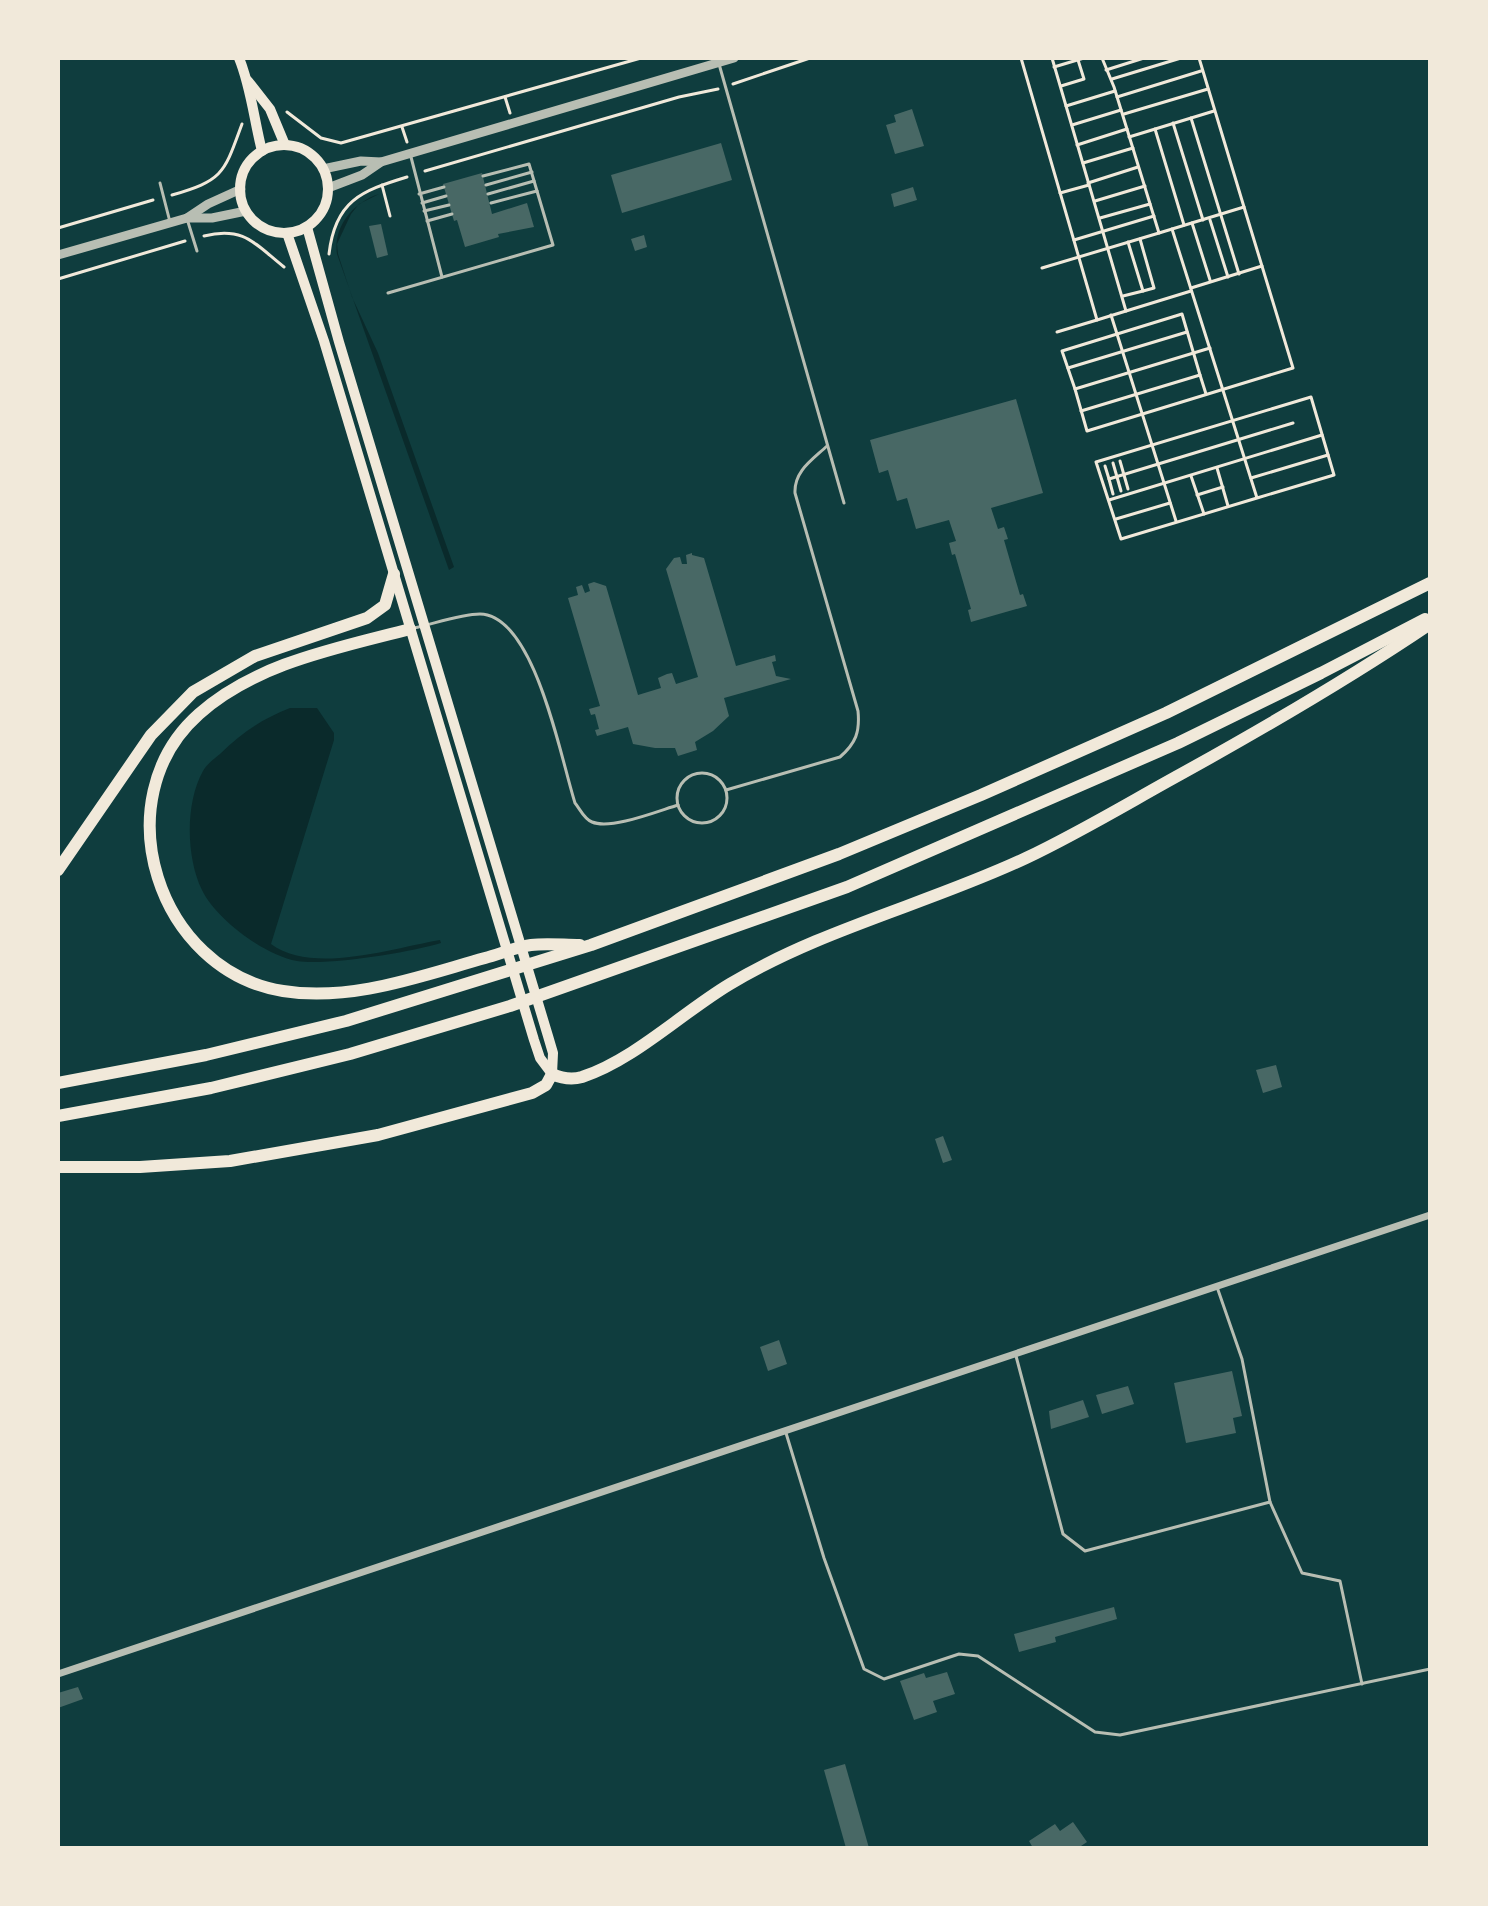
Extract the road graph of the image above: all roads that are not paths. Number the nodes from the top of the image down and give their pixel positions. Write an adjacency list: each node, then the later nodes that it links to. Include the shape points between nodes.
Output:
1 (239, 58): 4 (main road)
2 (734, 58): 3 (street)
3 (719, 62): 7 (street); 37 (lane)
4 (248, 81): 5 (main road, via 270,109); 6 (main road)
5 (285, 145): 6 (main road); 9 (main road, via 307,152)
6 (262, 151): 17 (main road, via 246,167)
7 (410, 153): 8 (street); 19 (lane)
8 (381, 162): 9 (street); 16 (street)
9 (323, 169): 16 (main road)
10 (532, 172): 11 (lane, via 529,164); 12 (lane); 14 (lane)
11 (483, 176)
12 (534, 181): 18 (lane); 20 (lane)
13 (160, 183): 30 (lane)
14 (486, 185)
15 (444, 187): 19 (lane)
16 (328, 188): 31 (main road, via 323,210)
17 (241, 189): 25 (main road); 28 (street)
18 (537, 191): 23 (lane); 35 (lane, via 553,245)
19 (419, 194): 22 (lane)
20 (488, 194)
21 (446, 196): 22 (lane)
22 (422, 203): 26 (lane)
23 (491, 203)
24 (449, 205): 26 (lane)
25 (246, 211): 28 (street); 32 (main road, via 263,228)
26 (424, 211): 29 (lane)
27 (452, 214): 29 (lane)
28 (187, 218): 30 (street); 33 (lane)
29 (427, 221): 35 (lane)
30 (170, 223): 34 (street)
31 (307, 227): 32 (main road); 43 (main road)
32 (287, 233): 39 (main road)
33 (197, 251)
34 (58, 255)
35 (442, 277): 36 (lane)
36 (388, 293)
37 (827, 446): 38 (lane); 45 (lane, via 800,471 795,493 859,727 853,745 840,757)
38 (844, 503)
39 (394, 574): 44 (main road); 47 (highway, via 385,605 367,618 255,656 193,692 151,735)
40 (1430, 583): 48 (highway, via 1166,713 981,795 839,854)
41 (1430, 616): 51 (highway, via 1178,743 847,887 510,1006 350,1054 211,1088)
42 (1430, 624): 49 (highway, via 1370,665 1025,859 753,971 644,1044 581,1077)
43 (425, 626): 44 (lane); 46 (lane, via 480,614 518,637 539,684 575,803 587,819 617,822); 49 (main road, via 553,1053)
44 (410, 629): 48 (highway, via 259,675 197,715 166,757 150,814 156,876 184,932 209,956 257,984 283,991 336,993 402,981 532,945); 49 (main road, via 534,1040)
45 (726, 790): 46 (lane, via 710,774 694,774 682,783); 46 (lane, via 725,806 709,822 694,822)
46 (678, 805)
47 (58, 870)
48 (591, 945): 50 (highway, via 346,1021)
49 (552, 1074): 52 (highway, via 532,1093 363,1138 230,1161)
50 (58, 1083)
51 (58, 1116)
52 (58, 1167)
53 (1430, 1215): 54 (street)
54 (1216, 1286): 55 (street); 57 (lane, via 1242,1359)
55 (1015, 1353): 56 (street); 57 (lane, via 1063,1534 1085,1551)
56 (785, 1430): 59 (street); 60 (lane, via 864,1669 884,1679 959,1654 978,1656 1095,1732 1120,1735)
57 (1270, 1502): 60 (lane, via 1302,1573 1340,1581)
58 (1430, 1669): 60 (lane)
59 (58, 1674)
60 (1362, 1684)

